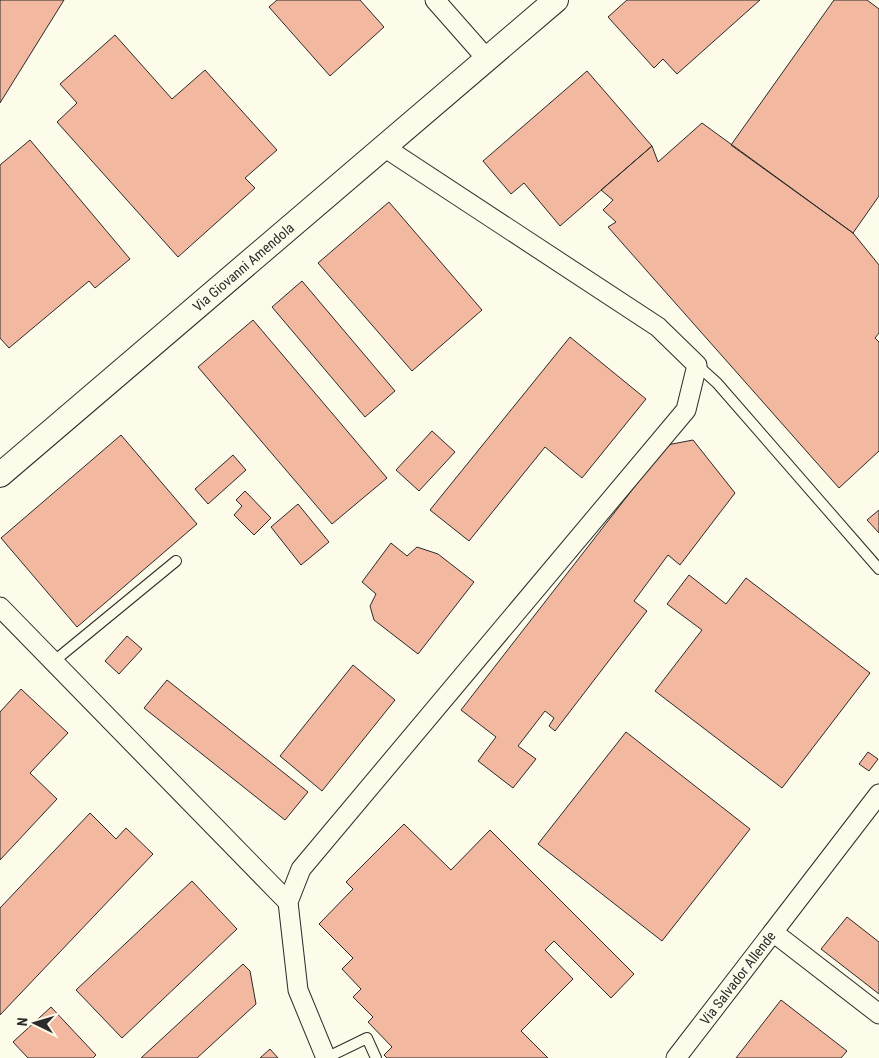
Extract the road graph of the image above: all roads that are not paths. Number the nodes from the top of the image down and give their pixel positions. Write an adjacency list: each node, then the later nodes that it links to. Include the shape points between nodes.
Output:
1 (435, 0): 3 (street)
2 (556, 0): 3 (street, Via Giovanni Amendola)
3 (487, 59): 4 (street, Via Giovanni Amendola)
4 (384, 147): 5 (street, via 658,327); 6 (street, Via Giovanni Amendola)
5 (697, 365): 8 (lane, via 717,383); 12 (street, via 686,410 301,869)
6 (0, 475)
7 (176, 560): 10 (lane)
8 (879, 569)
9 (0, 607): 10 (street)
10 (53, 662): 12 (street)
11 (878, 798): 13 (street)
12 (288, 902): 15 (street, via 298,990)
13 (772, 932): 14 (street, Via Salvador Allende); 17 (street, Via Salvador Allende)
14 (879, 1014)
15 (326, 1058): 16 (lane, via 367,1038)
16 (376, 1058)
17 (676, 1058)

